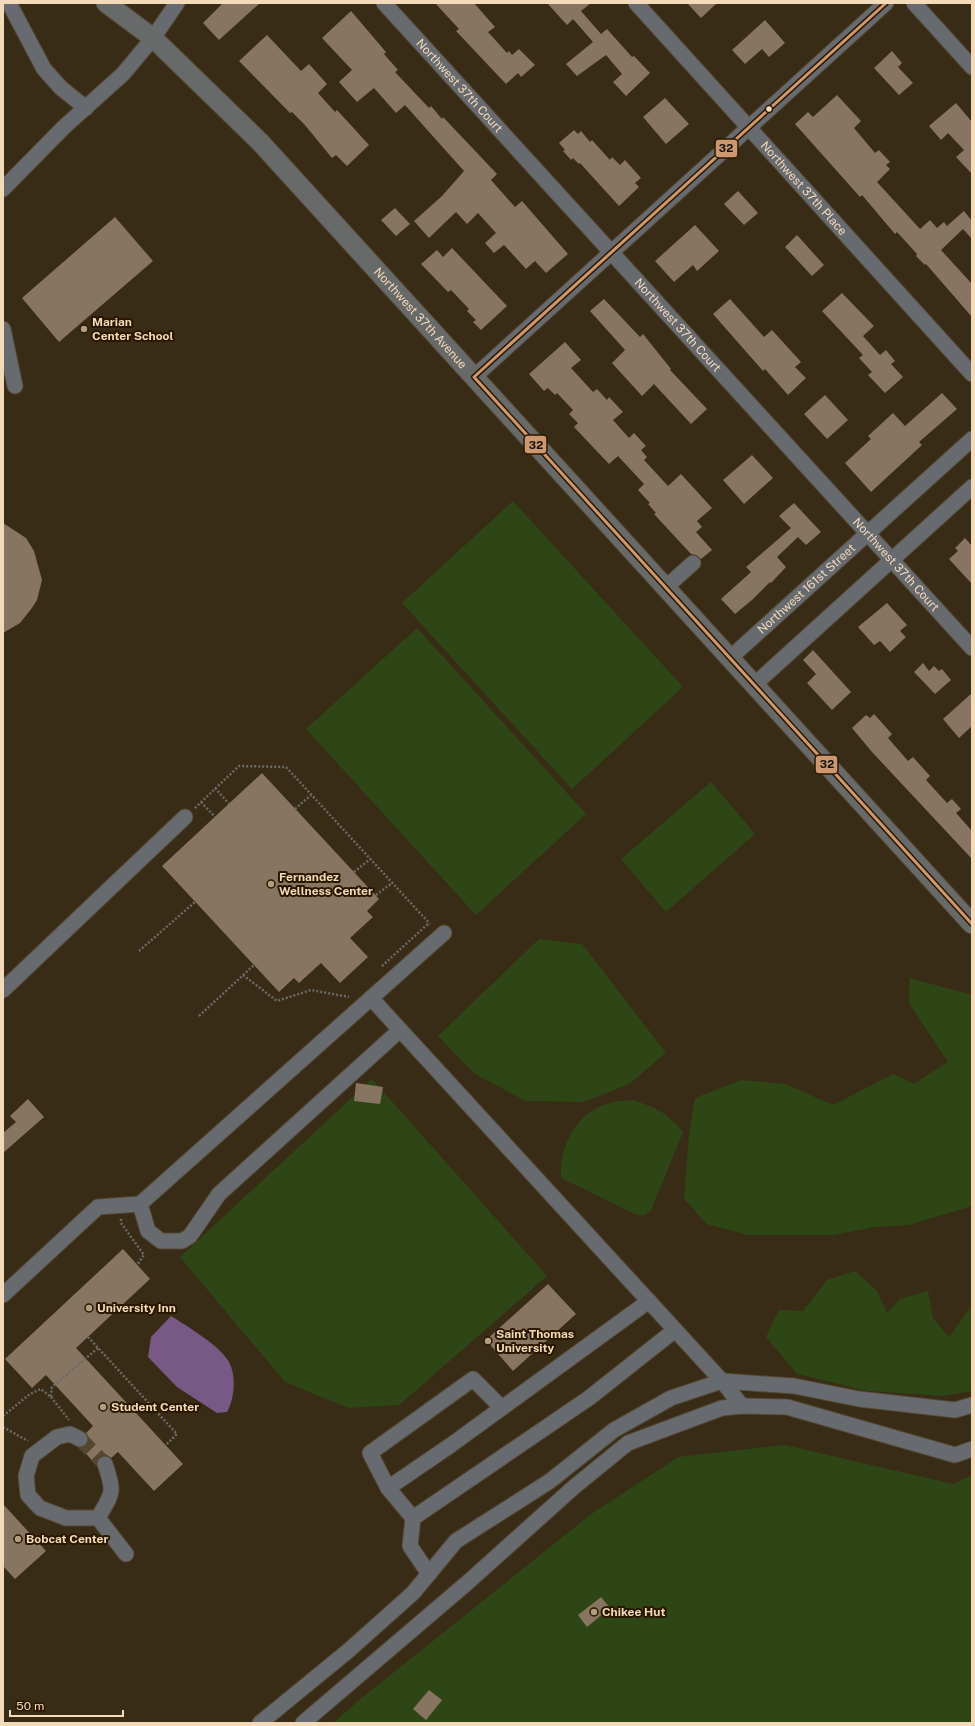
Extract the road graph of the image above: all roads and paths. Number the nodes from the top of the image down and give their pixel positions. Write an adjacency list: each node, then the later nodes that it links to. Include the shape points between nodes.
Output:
1 (9, 3): 10 (street, via 44,69 61,88)
2 (106, 3): 8 (main road, Northwest 37th Avenue)
3 (177, 3): 8 (street)
4 (384, 3): 13 (street, Northwest 37th Court)
5 (636, 3): 11 (street, Northwest 37th Place)
6 (886, 3): 11 (street)
7 (914, 3): 9 (street)
8 (153, 38): 10 (street, via 123,74); 16 (main road, Northwest 37th Avenue, via 260,142)
9 (972, 67)
10 (86, 108): 12 (street)
11 (749, 127): 13 (street); 15 (street, Northwest 37th Place)
12 (3, 189)
13 (611, 252): 16 (street); 20 (street, Northwest 37th Court)
14 (3, 329): 17 (street)
15 (972, 374)
16 (474, 377): 23 (main road, Northwest 37th Avenue)
17 (15, 386)
18 (972, 439): 20 (street, Northwest 161st Street)
19 (972, 487): 21 (street)
20 (868, 533): 21 (street, Northwest 37th Court); 25 (street, Northwest 161st Street)
21 (892, 559): 24 (street, Northwest 37th Court); 26 (street)
22 (694, 563): 23 (street)
23 (665, 588): 25 (main road, Northwest 37th Avenue)
24 (972, 648)
25 (730, 658): 26 (main road, Northwest 37th Avenue)
26 (754, 685): 39 (main road, Northwest 37th Avenue)
27 (215, 788): 28 (path, via 239,766 286,767); 29 (path); 30 (path)
28 (311, 795): 31 (path); 34 (path)
29 (201, 802): 32 (path); 33 (path)
30 (229, 804)
31 (295, 809)
32 (185, 817): 44 (street)
33 (214, 817)
34 (370, 859): 35 (path); 36 (path)
35 (354, 872)
36 (392, 883): 37 (path); 40 (path, via 429,923)
37 (376, 895)
38 (195, 902): 41 (path)
39 (972, 924)
40 (444, 933): 46 (street)
41 (140, 951)
42 (254, 965): 43 (path)
43 (243, 975): 45 (path, via 277,1001 312,990); 47 (path)
44 (3, 990)
45 (349, 997)
46 (371, 998): 48 (street); 49 (street)
47 (199, 1016)
48 (400, 1030): 49 (street, via 219,1194 190,1236 182,1241 161,1241 148,1231); 51 (street)
49 (140, 1204): 50 (street, via 98,1207)
50 (3, 1295)
51 (648, 1301): 52 (street); 58 (street)
52 (675, 1330): 55 (street); 66 (street, via 589,1398)
53 (88, 1337): 54 (path)
54 (98, 1348): 59 (path, via 52,1387 51,1397 40,1389); 61 (path, via 177,1434)
55 (722, 1382): 56 (street, via 794,1386 859,1399 955,1410); 57 (street); 68 (street, via 671,1398 614,1430 550,1481 456,1542)
56 (972, 1405)
57 (742, 1406): 62 (street, via 787,1408 955,1455); 70 (street, via 722,1408 628,1443)
58 (502, 1408): 64 (street); 64 (street, via 473,1379 370,1453)
59 (3, 1416)
60 (80, 1439): 65 (street, via 70,1434 57,1437 32,1456 26,1476 28,1495 40,1508 66,1518)
61 (166, 1445)
62 (972, 1449)
63 (105, 1464): 65 (street, via 112,1494)
64 (388, 1488): 66 (street)
65 (98, 1518): 67 (street)
66 (413, 1518): 68 (street, via 410,1546)
67 (126, 1554)
68 (429, 1574): 69 (street, via 413,1594)
69 (260, 1723)
70 (303, 1723)

